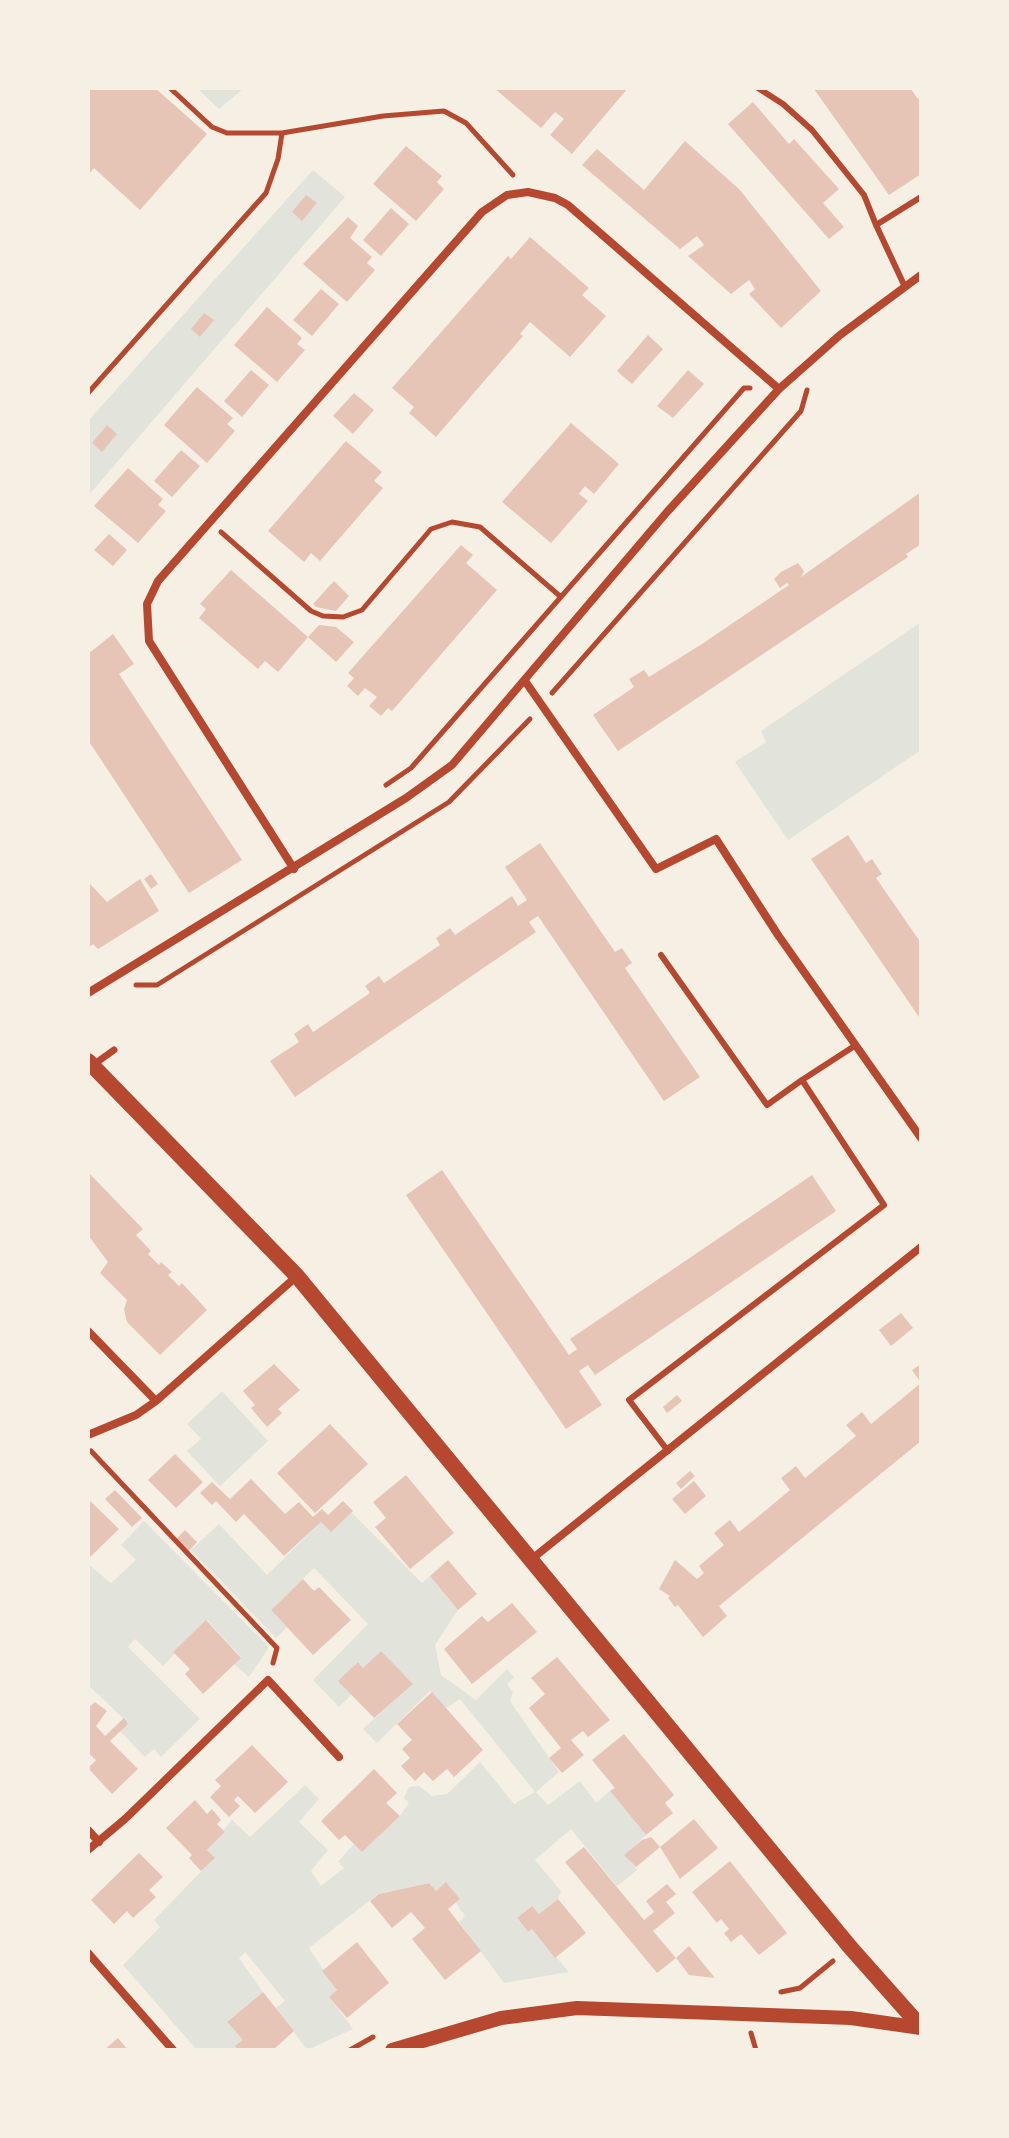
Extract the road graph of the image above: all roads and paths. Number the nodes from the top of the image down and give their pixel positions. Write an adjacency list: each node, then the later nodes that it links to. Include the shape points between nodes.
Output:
1 (170, 88): 3 (path, via 212,127 227,133)
2 (758, 88): 6 (lane, via 812,130 864,195)
3 (282, 133): 4 (path, via 444,111 466,123); 10 (path, via 266,193)
4 (528, 192): 9 (street, via 568,205); 11 (street, via 507,195 482,212)
5 (921, 197): 6 (lane)
6 (876, 225): 8 (lane)
7 (921, 275): 8 (street)
8 (905, 287): 9 (street)
9 (779, 389): 12 (path, via 744,388); 13 (street)
10 (88, 393)
11 (209, 522): 12 (path, via 323,616 343,617 362,610 431,529 452,522 480,527); 16 (street, via 152,593 146,618 149,641)
12 (559, 595): 13 (path); 15 (path, via 411,768)
13 (581, 612): 14 (street)
14 (525, 681): 16 (street, via 452,765); 19 (street, via 656,869 716,839)
15 (374, 793)
16 (294, 869): 18 (street)
17 (661, 955): 22 (lane, via 767,1105)
18 (88, 993)
19 (856, 1045): 22 (lane); 23 (street)
20 (114, 1050): 21 (street)
21 (90, 1063): 25 (main road)
22 (802, 1080): 30 (lane, via 884,1205 629,1400)
23 (921, 1138)
24 (921, 1247): 30 (street)
25 (297, 1276): 27 (street); 31 (main road)
26 (88, 1331): 27 (street)
27 (156, 1401): 28 (street)
28 (88, 1435)
29 (88, 1447): 32 (path, via 277,1648)
30 (668, 1451): 31 (street)
31 (533, 1558): 38 (main road)
32 (268, 1680): 33 (street); 35 (street)
33 (339, 1757)
34 (88, 1830): 35 (street)
35 (99, 1842): 36 (street)
36 (88, 1850)
37 (88, 1953): 39 (street)
38 (921, 2028): 40 (street, via 851,2018 577,2008 501,2018)
39 (173, 2050)
40 (392, 2050)

